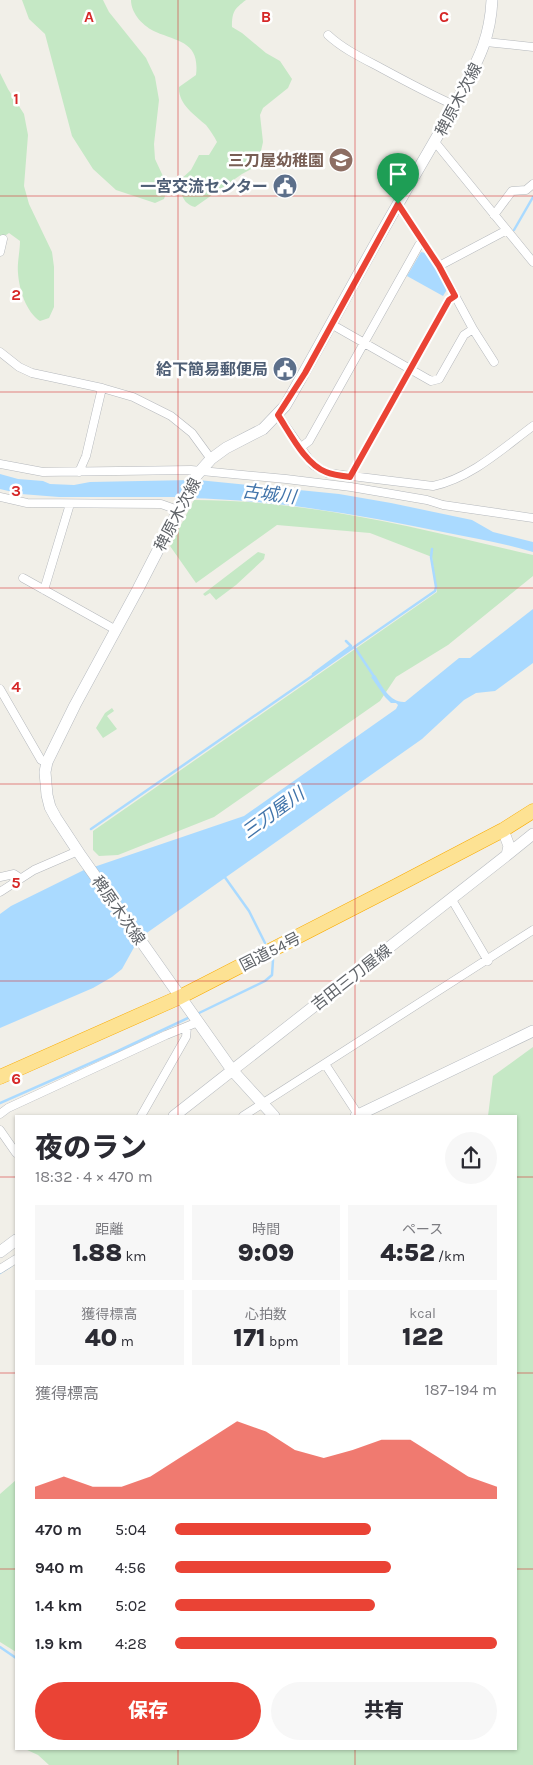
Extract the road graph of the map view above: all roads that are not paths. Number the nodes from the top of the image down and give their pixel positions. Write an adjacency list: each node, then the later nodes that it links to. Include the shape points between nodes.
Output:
1 (492, 0): 3 (main road, 稗原木次線)
2 (328, 35): 5 (street, via 358,56)
3 (486, 42): 4 (street); 5 (main road, 稗原木次線)
4 (533, 47)
5 (454, 105): 6 (main road, 稗原木次線)
6 (435, 142): 8 (main road, 稗原木次線); 9 (street)
7 (533, 184): 9 (street, via 526,190 512,191)
8 (398, 204): 12 (street); 17 (main road, 稗原木次線)
9 (494, 215): 10 (street)
10 (507, 230): 14 (street); 15 (street)
11 (2, 239): 13 (street)
12 (423, 242): 15 (street); 19 (street)
13 (0, 252)
14 (533, 262)
15 (439, 266): 16 (street)
16 (455, 296): 18 (street); 22 (street, via 449,300)
17 (331, 324): 19 (street); 24 (main road, 稗原木次線)
18 (473, 329): 21 (street); 22 (street, via 464,335 437,381 431,382)
19 (364, 344): 22 (street); 26 (street, via 309,441)
20 (0, 352): 23 (street, via 32,373)
21 (494, 362)
22 (409, 370): 31 (street)
23 (102, 388): 27 (street, via 133,397 172,416 192,433); 29 (street, via 86,456)
24 (278, 415): 26 (street); 27 (main road, 稗原木次線, via 263,429)
25 (533, 426): 31 (street, via 471,472 444,484 433,486)
26 (300, 448): 31 (street, via 313,465 334,475)
27 (212, 459): 30 (main road, 稗原木次線)
28 (0, 464): 29 (street, via 43,472)
29 (79, 472): 30 (street)
30 (198, 473): 34 (main road, 稗原木次線); 35 (street, via 351,487)
31 (350, 477)
32 (0, 498): 33 (street, via 27,503)
33 (70, 504): 34 (street); 37 (street)
34 (180, 506): 38 (main road, 稗原木次線)
35 (533, 518)
36 (24, 578): 37 (street)
37 (44, 590): 38 (street)
38 (116, 630): 40 (main road, 稗原木次線)
39 (0, 689): 40 (street, via 41,760)
40 (47, 762): 44 (main road, 稗原木次線, via 50,807)
41 (533, 811): 42 (highway, 国道54号)
42 (503, 830): 45 (main road, via 509,846); 52 (highway, 国道54号)
43 (533, 834): 45 (main road, 吉田三刀屋線)
44 (79, 854): 47 (street); 52 (main road, 稗原木次線)
45 (507, 855): 49 (main road, 吉田三刀屋線)
46 (0, 877): 47 (street, via 14,874)
47 (20, 878): 48 (street)
48 (0, 892)
49 (451, 898): 51 (street); 56 (main road, 吉田三刀屋線)
50 (533, 930): 51 (street)
51 (488, 960): 55 (street)
52 (180, 997): 53 (main road, 稗原木次線, via 190,1010); 57 (highway, 国道54号)
53 (194, 1023): 56 (main road, 稗原木次線); 59 (street); 60 (street)
54 (533, 1031): 64 (main road)
55 (324, 1064): 58 (street); 63 (street)
56 (232, 1070): 58 (main road, 稗原木次線); 61 (main road, 吉田三刀屋線)
57 (0, 1077)
58 (267, 1108): 62 (street)
59 (0, 1114)
60 (142, 1115)
61 (175, 1115)
62 (246, 1115)
63 (357, 1115)
64 (360, 1115)
65 (0, 1130): 66 (street)
66 (15, 1152)
67 (15, 1241): 68 (main road)
68 (0, 1252)
69 (15, 1260): 70 (street)
70 (0, 1269)

